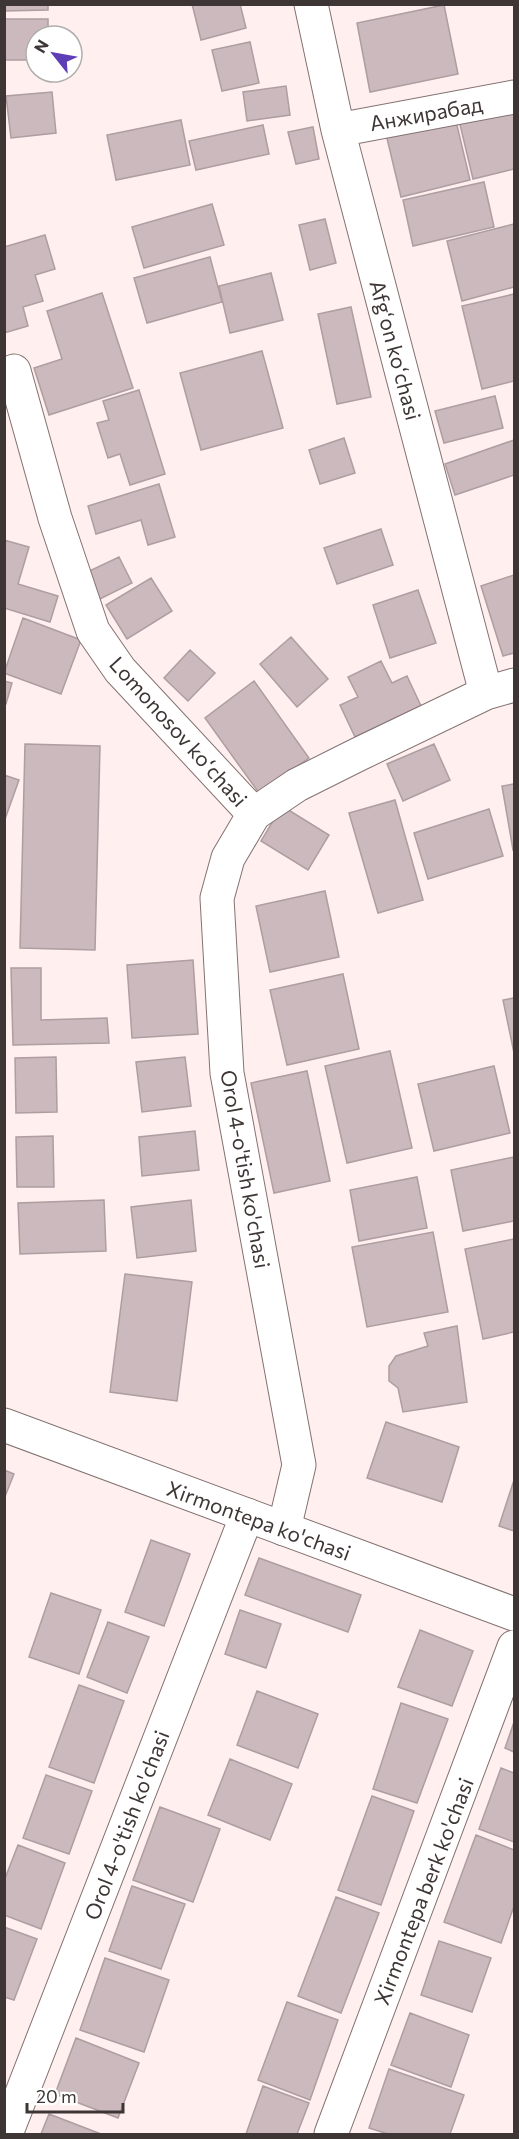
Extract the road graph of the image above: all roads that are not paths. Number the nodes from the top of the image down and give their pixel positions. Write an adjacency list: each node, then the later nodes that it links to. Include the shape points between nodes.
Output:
1 (311, 4): 3 (street, Afgʻon koʻchasi)
2 (514, 97): 3 (street, Анжирабад)
3 (338, 130): 5 (street, Afgʻon koʻchasi)
4 (9, 384): 6 (street, Lomonosov koʻchasi, via 93,631 120,670)
5 (500, 689): 6 (street, Lomonosov koʻchasi, via 429,719 297,785)
6 (254, 814): 9 (street, Orol 4-o'tish ko'chasi, via 228,858 217,898 227,1073 299,1465)
7 (4, 1425): 8 (street, Xirmontepa ko'chasi)
8 (247, 1515): 9 (street, Xirmontepa ko'chasi); 12 (street, Orol 4-o'tish ko'chasi)
9 (284, 1529): 10 (street, Xirmontepa ko'chasi)
10 (514, 1614)
11 (514, 1647): 13 (street, Xirmontepa berk ko'chasi)
12 (6, 2134)
13 (331, 2134)

